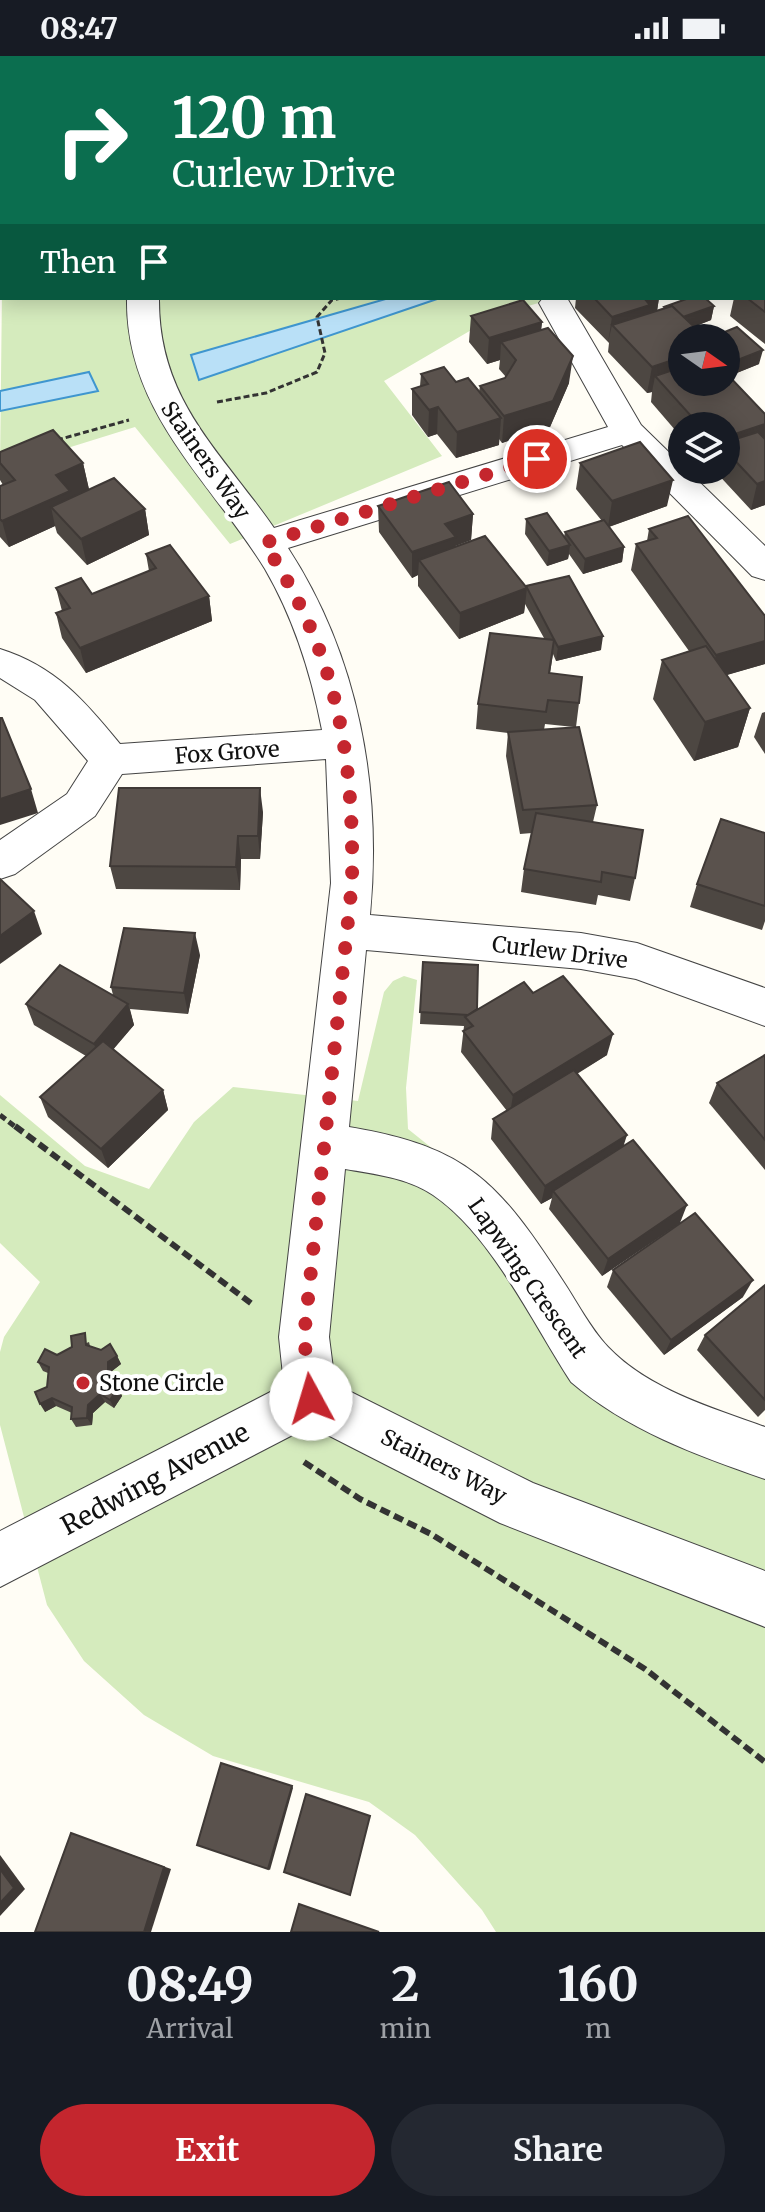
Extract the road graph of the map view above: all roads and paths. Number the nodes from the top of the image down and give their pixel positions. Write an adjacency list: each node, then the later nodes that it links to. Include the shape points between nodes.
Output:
1 (143, 300): 4 (street, Stainers Way, via 149,363)
2 (332, 300): 4 (path, via 317,317 325,353 317,372 266,393)
3 (555, 303): 5 (street)
4 (169, 410): 6 (path); 8 (street, Stainers Way)
5 (628, 432): 7 (street); 8 (street)
6 (43, 444)
7 (752, 535): 9 (street)
8 (264, 543): 11 (street, Stainers Way, via 294,588 315,635 333,684)
9 (765, 567)
10 (0, 663): 12 (street, via 54,691)
11 (345, 743): 12 (street, Fox Grove); 14 (street, Stainers Way, via 353,820)
12 (110, 760): 13 (street, via 81,805)
13 (0, 862)
14 (347, 931): 15 (street, Curlew Drive, via 581,951 673,972); 17 (street, Stainers Way)
15 (765, 1007)
16 (0, 1115): 18 (path, via 252,1304)
17 (325, 1144): 18 (street, Stainers Way); 20 (street, Lapwing Crescent, via 375,1152 449,1179 476,1199 589,1364 605,1379 669,1415)
18 (304, 1337): 19 (street, Stainers Way)
19 (311, 1399): 21 (street, Redwing Avenue); 22 (street, Stainers Way, via 519,1504)
20 (765, 1453)
21 (0, 1560)
22 (765, 1599)

